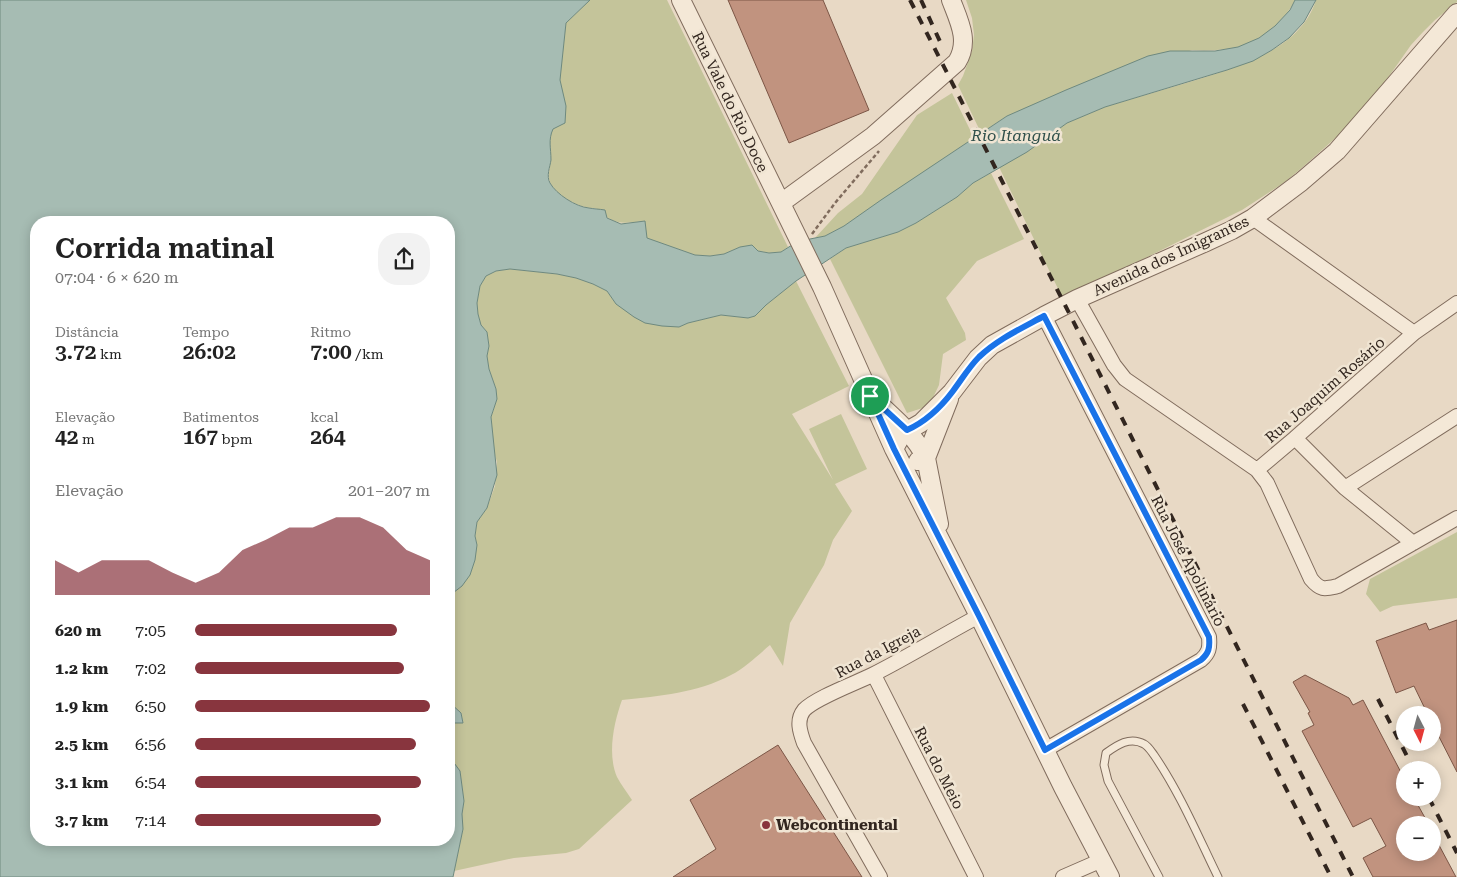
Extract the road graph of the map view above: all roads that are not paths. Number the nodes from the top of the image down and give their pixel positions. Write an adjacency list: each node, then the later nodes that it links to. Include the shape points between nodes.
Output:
1 (681, 0): 4 (street, Rua Vale do Rio Doce)
2 (951, 0): 4 (street, via 964,36 958,62 873,136)
3 (1457, 13): 5 (street, Avenida dos Imigrantes, via 1337,151)
4 (781, 203): 11 (street, Rua Vale do Rio Doce)
5 (1253, 218): 6 (street, Avenida dos Imigrantes); 9 (street)
6 (1077, 299): 8 (street, Avenida dos Imigrantes); 17 (street, via 1125,380)
7 (1457, 303): 9 (street, Rua Joaquim Rosário)
8 (1044, 316): 10 (street, Avenida dos Imigrantes, via 992,346 978,358); 24 (street, Rua José Apolinário, via 1209,637 1210,647 1201,660)
9 (1414, 333): 14 (street, Rua Joaquim Rosário)
10 (952, 392): 13 (street, Avenida dos Imigrantes, via 921,423); 16 (street, Avenida dos Imigrantes)
11 (870, 396): 13 (street); 15 (street, Rua Vale do Rio Doce)
12 (1457, 416): 18 (street)
13 (907, 430): 15 (street, Avenida dos Imigrantes, via 899,438); 16 (street)
14 (1295, 438): 17 (street, Rua Joaquim Rosário); 18 (street)
15 (898, 456): 16 (street, via 914,463); 21 (street, Rua Vale do Rio Doce)
16 (926, 458): 21 (street)
17 (1257, 470): 20 (street, via 1267,483 1317,586 1326,589 1338,586)
18 (1345, 488): 20 (street)
19 (1457, 518): 20 (street)
20 (1414, 543)
21 (943, 545): 22 (street, Rua Vale do Rio Doce)
22 (979, 616): 23 (street, Rua da Igreja); 24 (street, Rua Vale do Rio Doce)
23 (874, 675): 26 (street, Rua da Igreja, via 811,704 799,722 804,743); 27 (street, Rua do Meio)
24 (1045, 750): 25 (street, Rua Vale do Rio Doce)
25 (1102, 860): 28 (street); 29 (street, Rua Vale do Rio Doce)
26 (880, 877)
27 (976, 877)
28 (1063, 877)
29 (1110, 877)
30 (1159, 877): 31 (lane, via 1108,781 1104,765 1106,753 1120,743 1134,740 1146,744 1176,792)
31 (1218, 877)

